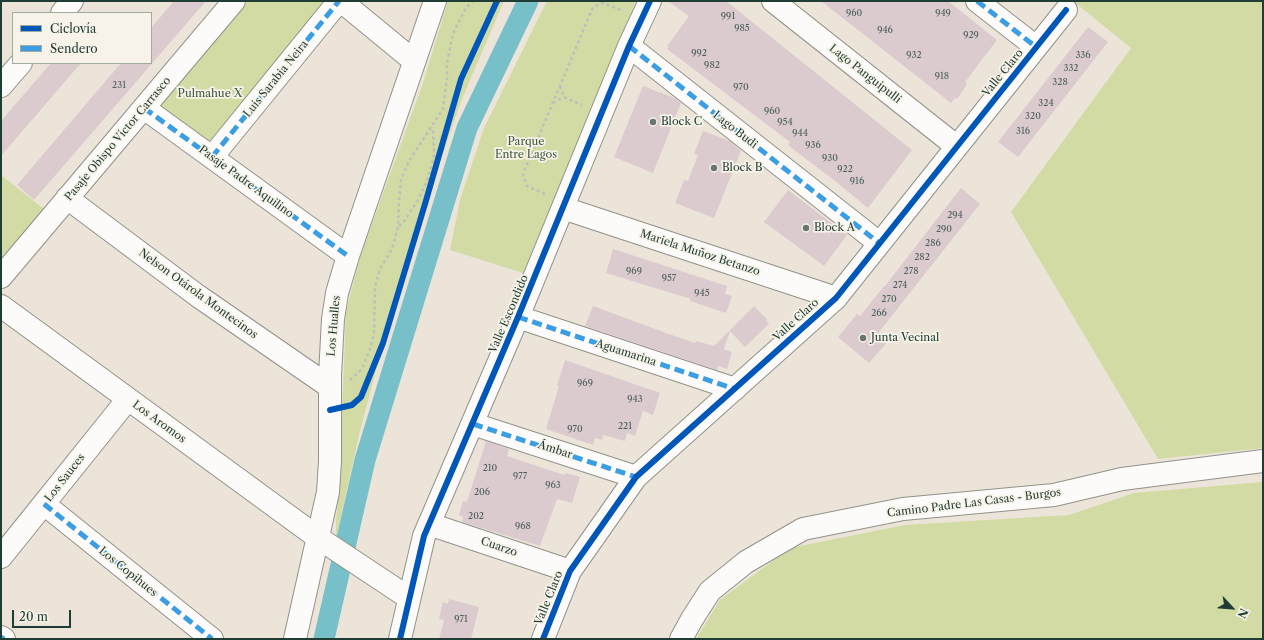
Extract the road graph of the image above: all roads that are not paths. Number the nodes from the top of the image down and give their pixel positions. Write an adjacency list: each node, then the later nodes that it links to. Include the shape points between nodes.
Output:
1 (72, 1): 9 (street)
2 (234, 1): 15 (street, Pasaje Obispo Víctor Carrasco)
3 (340, 1): 12 (street); 17 (street, Luis Sarabia Neira)
4 (435, 1): 12 (street, Los Hualles)
5 (650, 1): 10 (street, Valle Escondido)
6 (773, 1): 16 (street, Lago Panguipulli)
7 (977, 1): 11 (street)
8 (1066, 10): 11 (street, Valle Claro)
9 (63, 12)
10 (629, 46): 19 (street, Valle Escondido); 20 (street, Lago Budi)
11 (1036, 47): 16 (street, Valle Claro)
12 (414, 61): 21 (street, Los Hualles)
13 (20, 64): 14 (street)
14 (1, 86)
15 (144, 108): 17 (street, Pasaje Padre Aquilino); 18 (street, Pasaje Obispo Víctor Carrasco)
16 (956, 146): 20 (street, Valle Claro)
17 (212, 158): 21 (street, Pasaje Padre Aquilino)
18 (67, 198): 22 (street, Pasaje Obispo Víctor Carrasco); 26 (street, Nelson Otárola Montecinos, via 198,296)
19 (563, 208): 23 (street, Mariela Muñoz Betanzo); 25 (street, Valle Escondido)
20 (879, 243): 23 (street, Valle Claro)
21 (348, 256): 26 (street, Los Hualles, via 337,293 333,320)
22 (1, 277)
23 (836, 298): 27 (street, Valle Claro)
24 (4, 314): 28 (street, Los Aromos)
25 (518, 317): 27 (street, Aguamarina); 29 (street, Valle Escondido)
26 (330, 387): 34 (street, Los Hualles, via 328,492)
27 (735, 389): 31 (street, Valle Claro)
28 (128, 399): 32 (street, Los Sauces); 34 (street, Los Aromos)
29 (473, 424): 31 (street, Ámbar); 33 (street, Valle Escondido)
30 (1263, 461): 44 (street, Camino Padre Las Casas - Burgos, via 1122,479 1054,495 903,509 803,529 746,562 710,591)
31 (636, 476): 36 (street, Valle Claro)
32 (44, 504): 35 (street, Los Sauces); 40 (street, Los Copihues)
33 (429, 524): 36 (street, Cuarzo); 37 (street, Valle Escondido)
34 (317, 537): 37 (street, Los Aromos); 41 (street, Los Hualles)
35 (1, 557)
36 (570, 571): 43 (street, Valle Claro)
37 (409, 598): 42 (street, Valle Escondido)
38 (1, 636): 39 (street)
39 (4, 639)
40 (212, 639)
41 (295, 639)
42 (400, 639)
43 (543, 639)
44 (681, 639)

